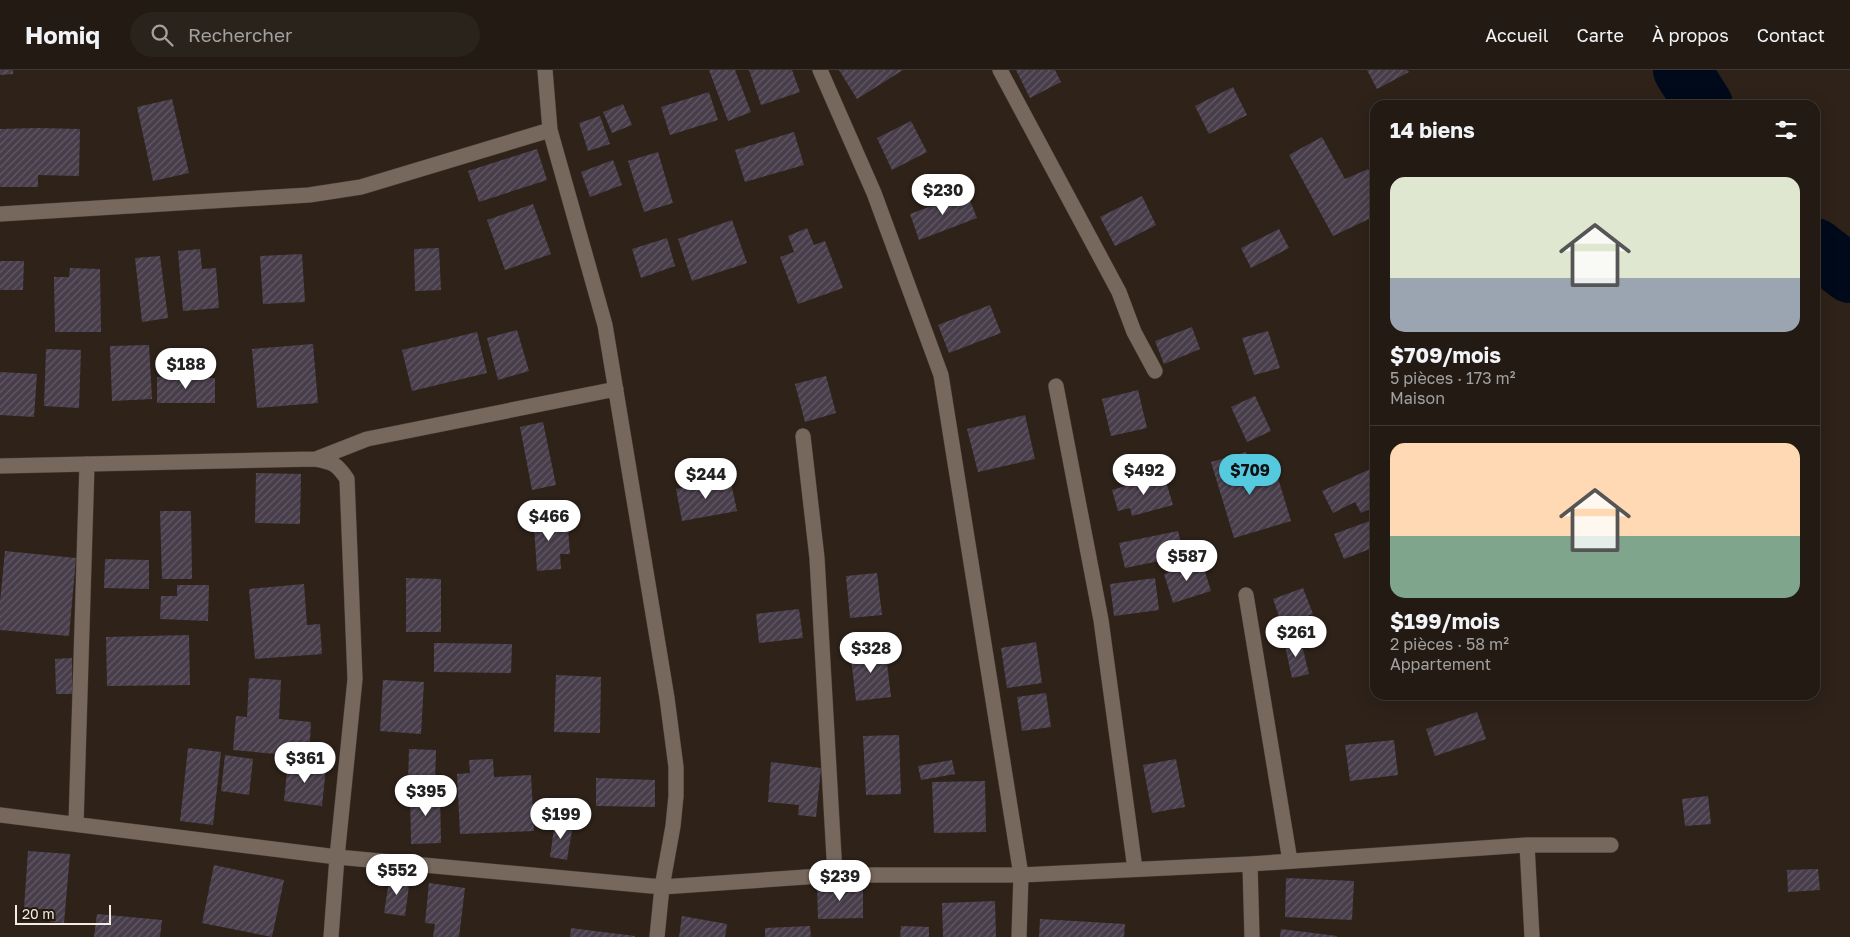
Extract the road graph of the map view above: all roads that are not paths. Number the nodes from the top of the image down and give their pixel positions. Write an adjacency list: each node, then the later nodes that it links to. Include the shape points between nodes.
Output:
1 (545, 70): 4 (street)
2 (820, 70): 23 (street, via 874,193 941,375)
3 (1000, 70): 6 (street, via 1119,292 1134,332)
4 (550, 130): 5 (street, via 361,187 309,195); 8 (street, via 605,325)
5 (0, 214)
6 (1155, 371)
7 (1056, 386): 21 (street, via 1101,620)
8 (616, 389): 10 (street, via 367,440); 24 (street, via 676,767 673,826)
9 (803, 436): 22 (street, via 817,558)
10 (315, 459): 11 (street); 18 (street, via 330,461 347,479 355,679)
11 (87, 464): 12 (street); 15 (street)
12 (0, 466)
13 (1246, 595): 19 (street)
14 (0, 815): 15 (street)
15 (76, 824): 18 (street)
16 (1528, 845): 17 (street); 19 (street); 29 (street)
17 (1611, 845)
18 (336, 856): 24 (street); 25 (street)
19 (1290, 861): 20 (street)
20 (1250, 864): 21 (street); 28 (street)
21 (1134, 869): 23 (street)
22 (835, 875): 23 (street); 24 (street)
23 (1021, 875): 27 (street)
24 (662, 888): 26 (street)
25 (331, 937)
26 (657, 937)
27 (1020, 937)
28 (1252, 937)
29 (1532, 937)

